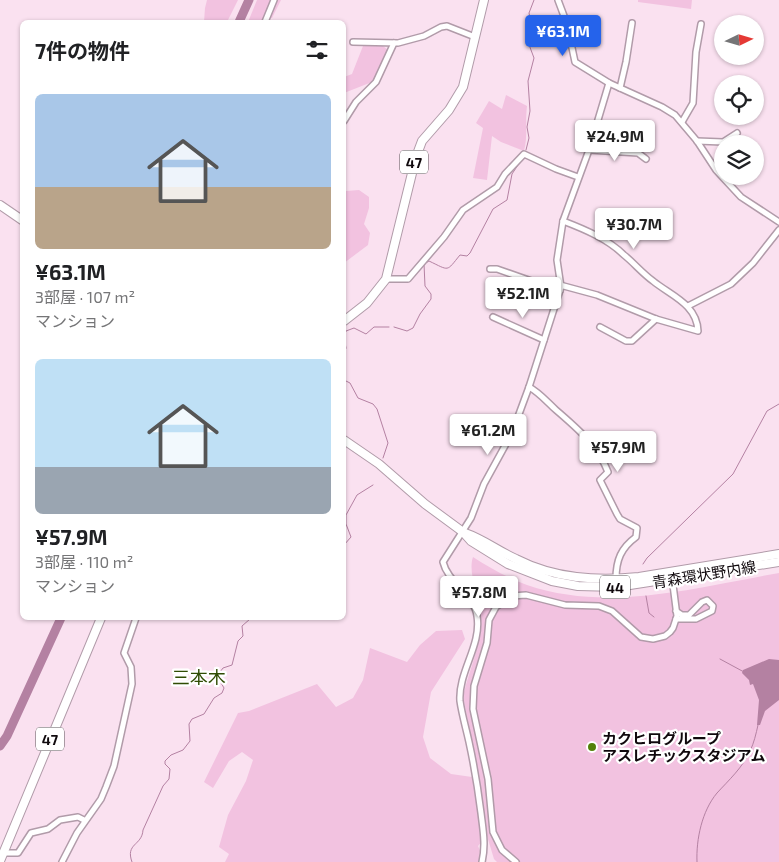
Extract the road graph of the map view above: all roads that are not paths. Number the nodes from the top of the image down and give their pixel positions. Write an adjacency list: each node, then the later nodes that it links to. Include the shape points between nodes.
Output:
1 (274, 0): 4 (street)
2 (484, 0): 7 (main road, 47)
3 (558, 0): 10 (street, via 575,62)
4 (266, 20)
5 (632, 23): 11 (street)
6 (701, 24): 13 (street, via 692,102)
7 (475, 36): 9 (street, via 447,26); 25 (main road, 47, via 463,87 422,141 416,157)
8 (353, 42): 9 (street)
9 (394, 43): 12 (street, via 376,82)
10 (609, 84): 11 (street); 16 (street)
11 (620, 88): 13 (street, via 662,107)
12 (346, 118)
13 (682, 122): 15 (street)
14 (737, 133): 15 (street, via 723,142)
15 (697, 141): 22 (street, via 716,170 741,197)
16 (589, 150): 17 (street, via 638,154); 18 (street)
17 (646, 159)
18 (578, 176): 21 (street); 25 (street, via 524,154 497,188 463,210 408,279)
19 (0, 204): 20 (main road)
20 (20, 219)
21 (563, 221): 26 (street, via 558,260); 28 (street, via 616,248 654,283)
22 (779, 222)
23 (779, 230): 28 (street, via 731,284)
24 (490, 269): 27 (street)
25 (386, 279): 30 (main road, 47, via 367,303)
26 (560, 285): 27 (street); 31 (street, via 588,292)
27 (560, 291): 33 (street)
28 (688, 306): 31 (street, via 698,331)
29 (493, 317): 33 (street)
30 (346, 319)
31 (656, 319): 32 (street, via 632,341 626,341)
32 (600, 326)
33 (544, 340): 34 (street)
34 (529, 387): 36 (street, via 512,433); 40 (street, via 588,439 605,464 608,472 600,480 617,514 637,528 636,537 622,550)
35 (346, 441): 36 (main road, 青森環状野内線 / 44)
36 (463, 532): 39 (main road, 青森環状野内線 / 44, via 470,541 508,564 552,581 617,587); 40 (main road, 青森環状野内線 / 44, via 529,566 582,578); 51 (street, via 443,562 446,572 472,602 477,615 476,634 461,684 460,700 480,802 484,840)
37 (779, 554): 39 (main road, 青森環状野内線 / 44)
38 (779, 562): 39 (main road, 青森環状野内線 / 44)
39 (671, 576): 40 (main road, 青森環状野内線 / 44); 42 (street)
40 (616, 579)
41 (700, 604): 42 (street, via 689,615); 43 (street, via 702,614); 43 (street, via 707,600 711,602 712,611)
42 (676, 612): 44 (street)
43 (707, 615): 44 (street, via 696,619)
44 (676, 619): 52 (street, via 665,636 647,638 636,633 612,611 598,606 565,605 526,595 512,596 496,607 489,620 487,644 474,686 473,708 488,779 493,832 502,850)
45 (99, 620): 48 (main road, 47)
46 (135, 620): 47 (street, via 125,647 132,684 114,766 101,799)
47 (84, 820): 48 (street, via 78,817 60,820 48,829 31,833 18,853); 50 (street)
48 (4, 853): 49 (main road, 47)
49 (0, 861)
50 (62, 862)
51 (482, 862)
52 (516, 862)

